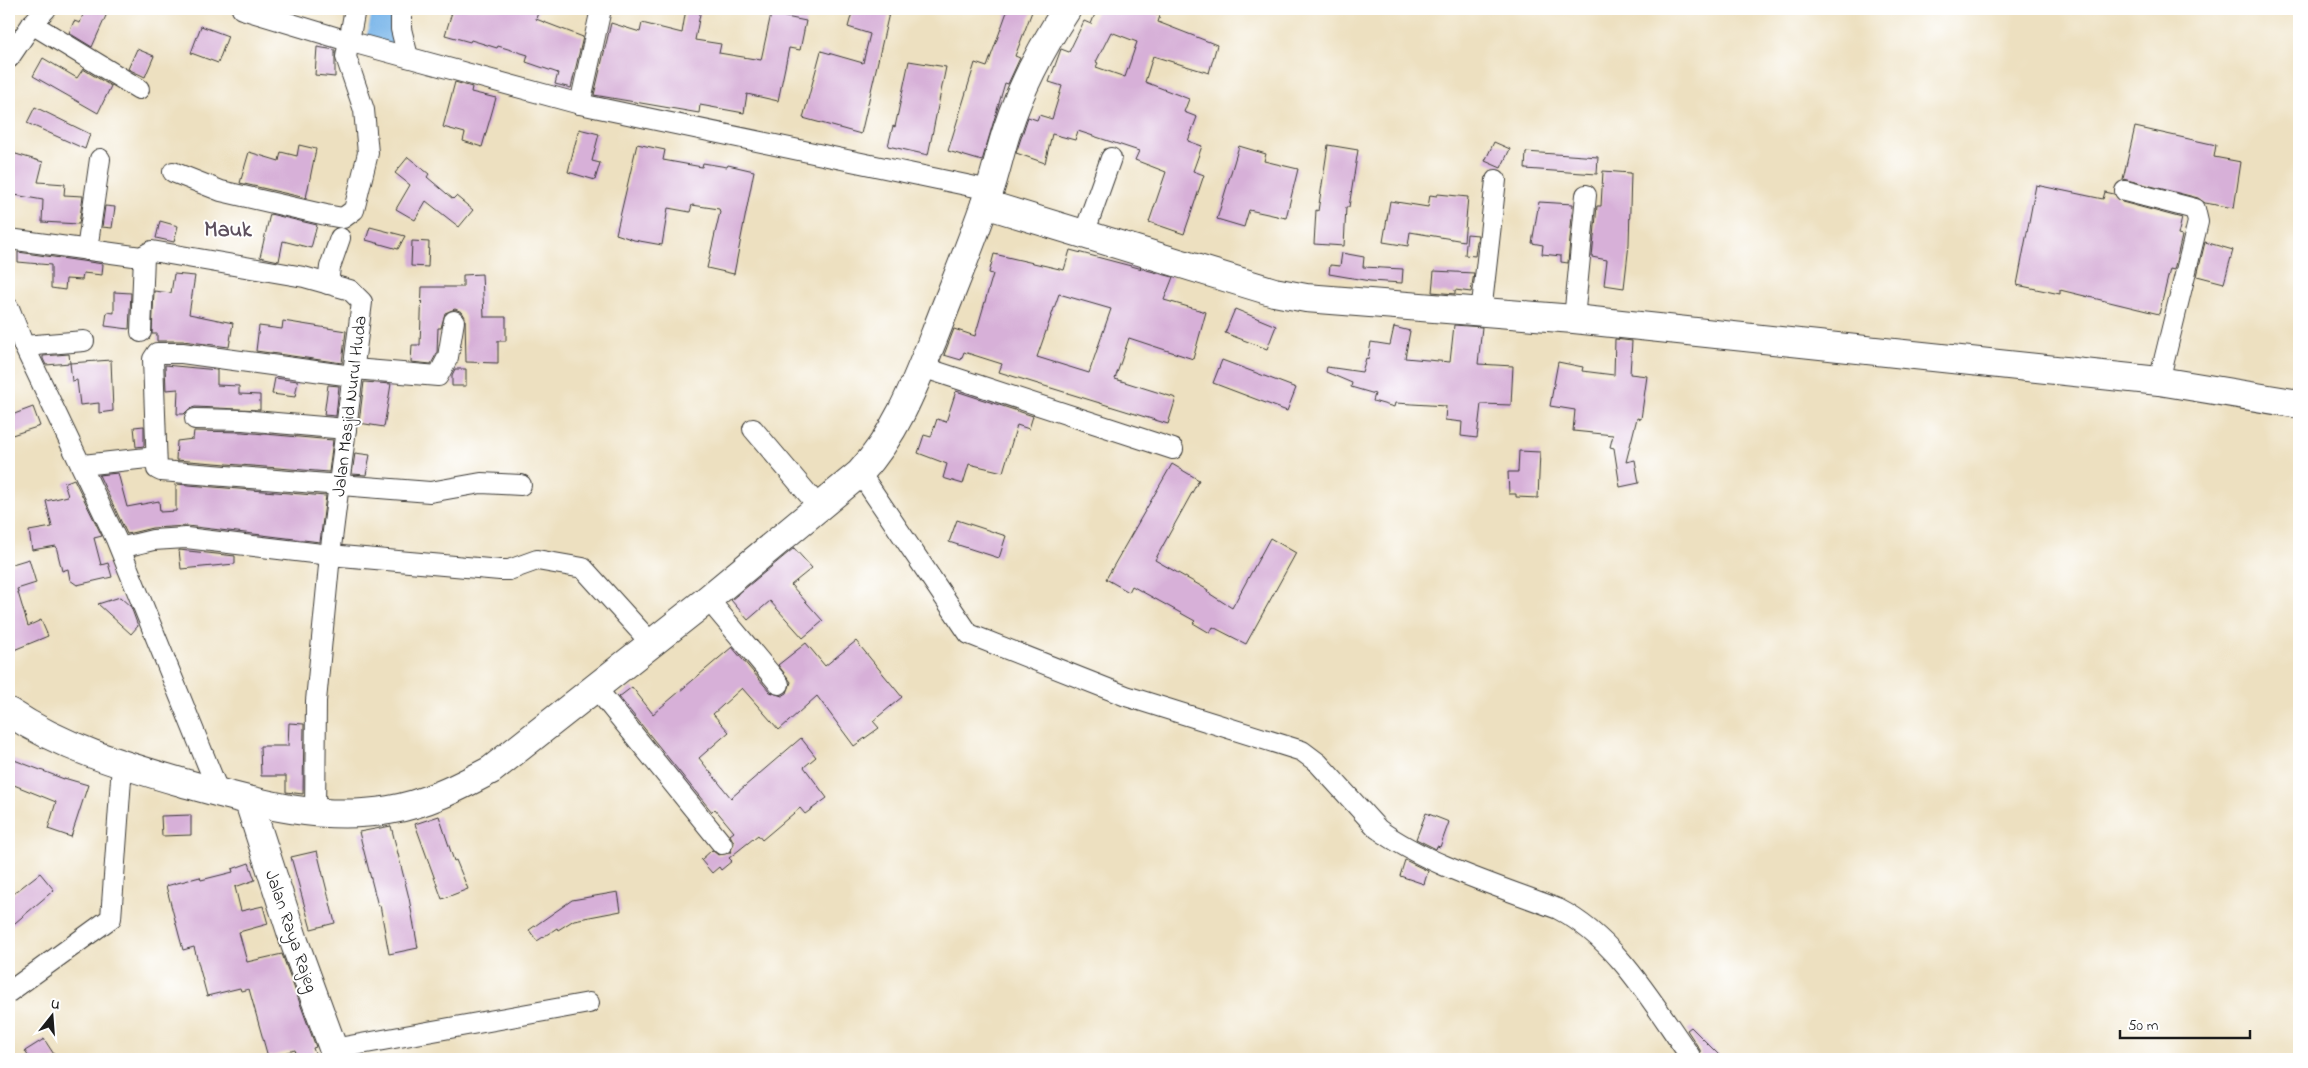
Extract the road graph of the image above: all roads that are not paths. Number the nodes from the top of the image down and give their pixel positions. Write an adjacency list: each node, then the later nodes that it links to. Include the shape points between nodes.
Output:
1 (46, 9): 7 (street)
2 (242, 9): 8 (street)
3 (355, 9): 8 (street)
4 (401, 9): 9 (street)
5 (601, 9): 12 (street)
6 (1068, 9): 19 (main road, via 1041,48 1028,75 1007,130)
7 (32, 24): 10 (street); 11 (street)
8 (353, 43): 9 (street); 15 (street, via 346,57 364,110 368,153 357,203 350,214 343,218 239,196)
9 (404, 56): 12 (street)
10 (9, 58)
11 (139, 89)
12 (580, 104): 19 (street)
13 (1111, 158): 20 (street)
14 (100, 160): 23 (street)
15 (173, 172)
16 (1496, 180): 27 (street)
17 (2125, 191): 35 (street, via 2195,209 2197,214 2198,222)
18 (1586, 195): 28 (street)
19 (988, 197): 20 (main road); 33 (main road)
20 (1084, 234): 27 (main road, via 1291,296)
21 (340, 238): 25 (street)
22 (9, 239): 23 (street, Jalan Masjid Nurul Huda)
23 (87, 250): 24 (street, Jalan Masjid Nurul Huda)
24 (144, 256): 25 (street, Jalan Masjid Nurul Huda, via 152,251); 30 (street)
25 (328, 284): 34 (street, Jalan Masjid Nurul Huda, via 350,290 362,302)
26 (9, 308): 32 (street)
27 (1481, 313): 28 (main road)
28 (1574, 319): 35 (main road)
29 (454, 321): 34 (street, via 448,357 438,376)
30 (141, 332)
31 (84, 341): 32 (street)
32 (24, 346): 42 (street)
33 (922, 367): 40 (street); 43 (main road, via 891,434 880,452)
34 (353, 372): 38 (street, Jalan Masjid Nurul Huda); 41 (street, via 157,353 153,359)
35 (2159, 381): 36 (main road)
36 (2299, 404)
37 (195, 419): 38 (street)
38 (346, 429): 45 (street, Jalan Masjid Nurul Huda)
39 (753, 429): 46 (street)
40 (1173, 449)
41 (156, 457): 42 (street); 45 (street, via 157,469 162,471)
42 (83, 465): 47 (street)
43 (860, 473): 46 (main road); 62 (street, via 969,634 1126,696 1302,751 1318,762 1386,835 1434,860 1558,909 1573,918 1625,965)
44 (521, 485): 45 (street, via 481,483 430,492)
45 (339, 486): 48 (street, Jalan Masjid Nurul Huda)
46 (819, 507): 49 (main road)
47 (120, 548): 48 (street, via 153,540 186,538); 55 (street)
48 (330, 555): 50 (street, via 509,570 537,560 573,565 585,570); 57 (street, Jalan Masjid Nurul Huda, via 316,701)
49 (708, 599): 50 (main road); 51 (street)
50 (651, 643): 52 (main road)
51 (779, 684)
52 (596, 688): 57 (main road, via 492,770 456,789 414,805 390,810); 58 (street)
53 (9, 712): 54 (main road, via 38,732)
54 (122, 765): 55 (main road); 59 (street, via 111,918)
55 (219, 792): 56 (main road)
56 (249, 802): 57 (main road); 61 (main road, Jalan Raya Rajeg)
57 (315, 814)
58 (722, 844)
59 (9, 992)
60 (589, 1003): 61 (street)
61 (335, 1054)
62 (1690, 1056)

